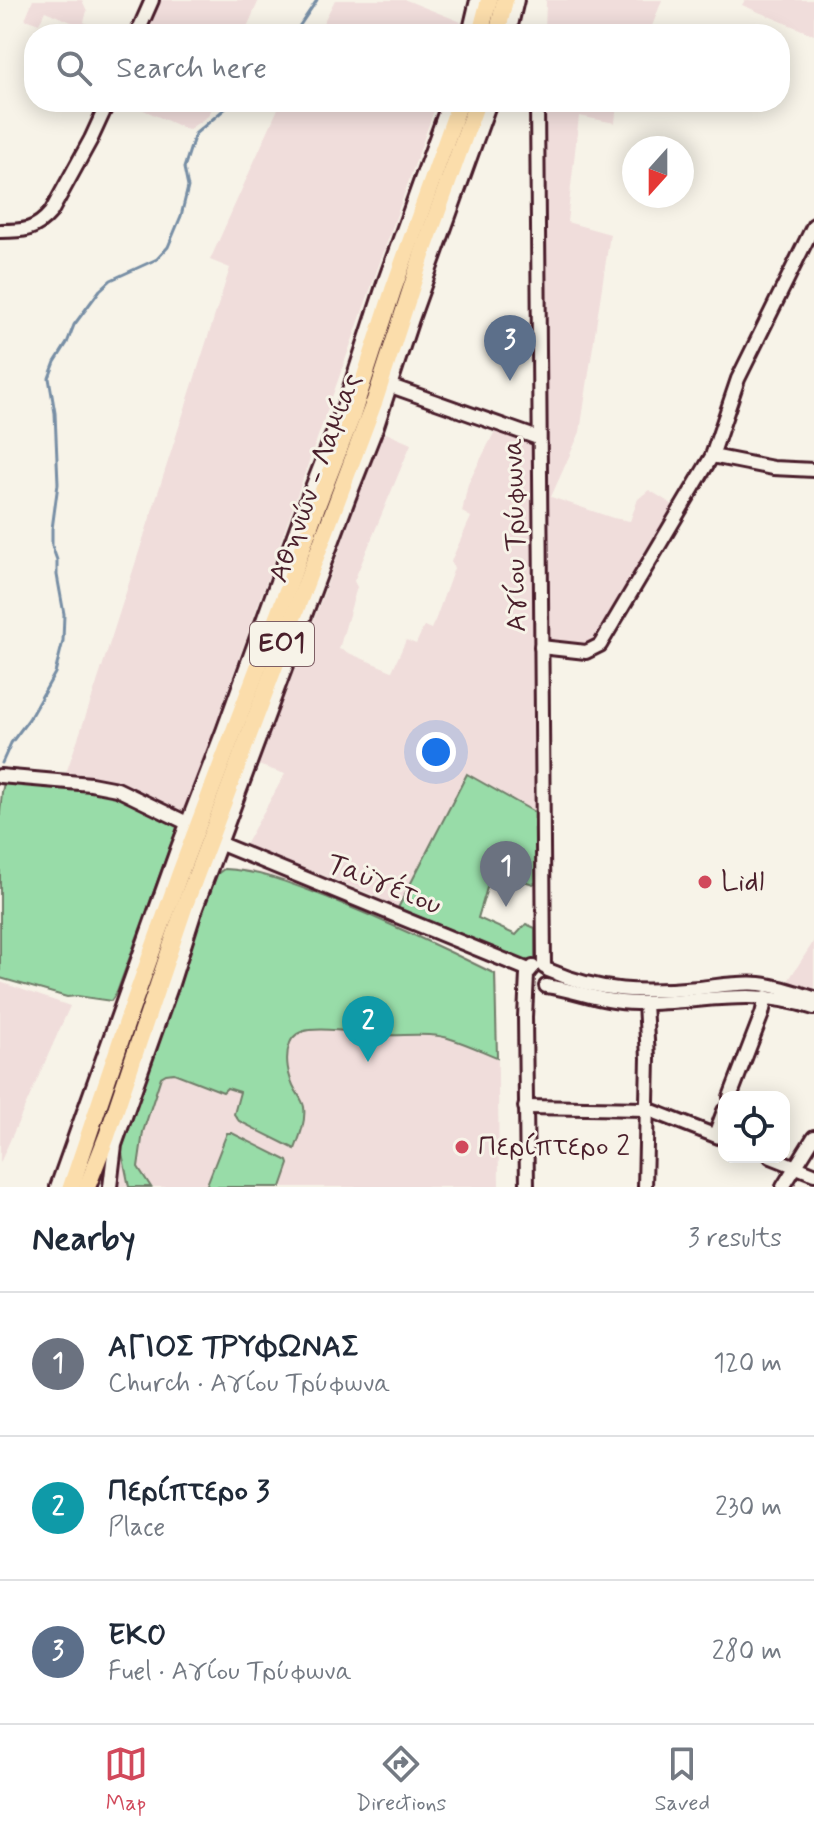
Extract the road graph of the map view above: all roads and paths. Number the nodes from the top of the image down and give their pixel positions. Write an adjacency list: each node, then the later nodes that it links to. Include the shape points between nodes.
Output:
1 (152, 0): 6 (street)
2 (477, 0): 7 (street)
3 (489, 0): 8 (main road)
4 (505, 0): 9 (main road)
5 (517, 0): 10 (street)
6 (141, 24)
7 (471, 24)
8 (483, 24)
9 (499, 24)
10 (511, 24)
11 (103, 112): 18 (street, via 51,212 31,228)
12 (445, 112): 25 (street, via 345,403)
13 (456, 112): 44 (main road, Αθηνών - Λαμίας / ΕΟ1, via 356,406 180,873)
14 (473, 112): 45 (main road, Αθηνών - Λαμίας / ΕΟ1, via 375,400 185,905)
15 (486, 112): 19 (street)
16 (537, 112): 20 (street, Αγίου Τρύφωνα)
17 (814, 225): 21 (street, via 738,379)
18 (0, 231)
19 (391, 386): 20 (street); 26 (street)
20 (538, 438): 23 (street, Αγίου Τρύφωνα)
21 (712, 456): 22 (street); 23 (street, via 600,645 586,652)
22 (814, 470)
23 (541, 647): 27 (street, Αγίου Τρύφωνα)
24 (0, 776): 25 (street, via 117,789)
25 (187, 823): 43 (street)
26 (221, 844): 28 (street, Ταϋγέτου); 46 (street, via 115,1145)
27 (546, 968): 28 (street, via 537,965); 29 (street, via 550,979); 31 (street, via 593,986 625,991 760,984)
28 (528, 976): 29 (street, via 533,987); 34 (street)
29 (543, 987): 32 (street); 34 (street)
30 (766, 997): 32 (street); 33 (street); 35 (street)
31 (814, 998)
32 (645, 1003): 37 (street)
33 (814, 1008)
34 (525, 1017): 36 (street)
35 (732, 1091)
36 (525, 1107): 37 (street); 47 (street)
37 (647, 1109): 38 (street); 48 (street)
38 (718, 1137)
39 (814, 1137): 41 (street)
40 (785, 1163): 41 (street)
41 (795, 1167): 42 (street); 49 (street)
42 (814, 1174)
43 (57, 1187)
44 (71, 1187)
45 (87, 1187)
46 (110, 1187)
47 (527, 1187)
48 (645, 1187)
49 (783, 1187)

